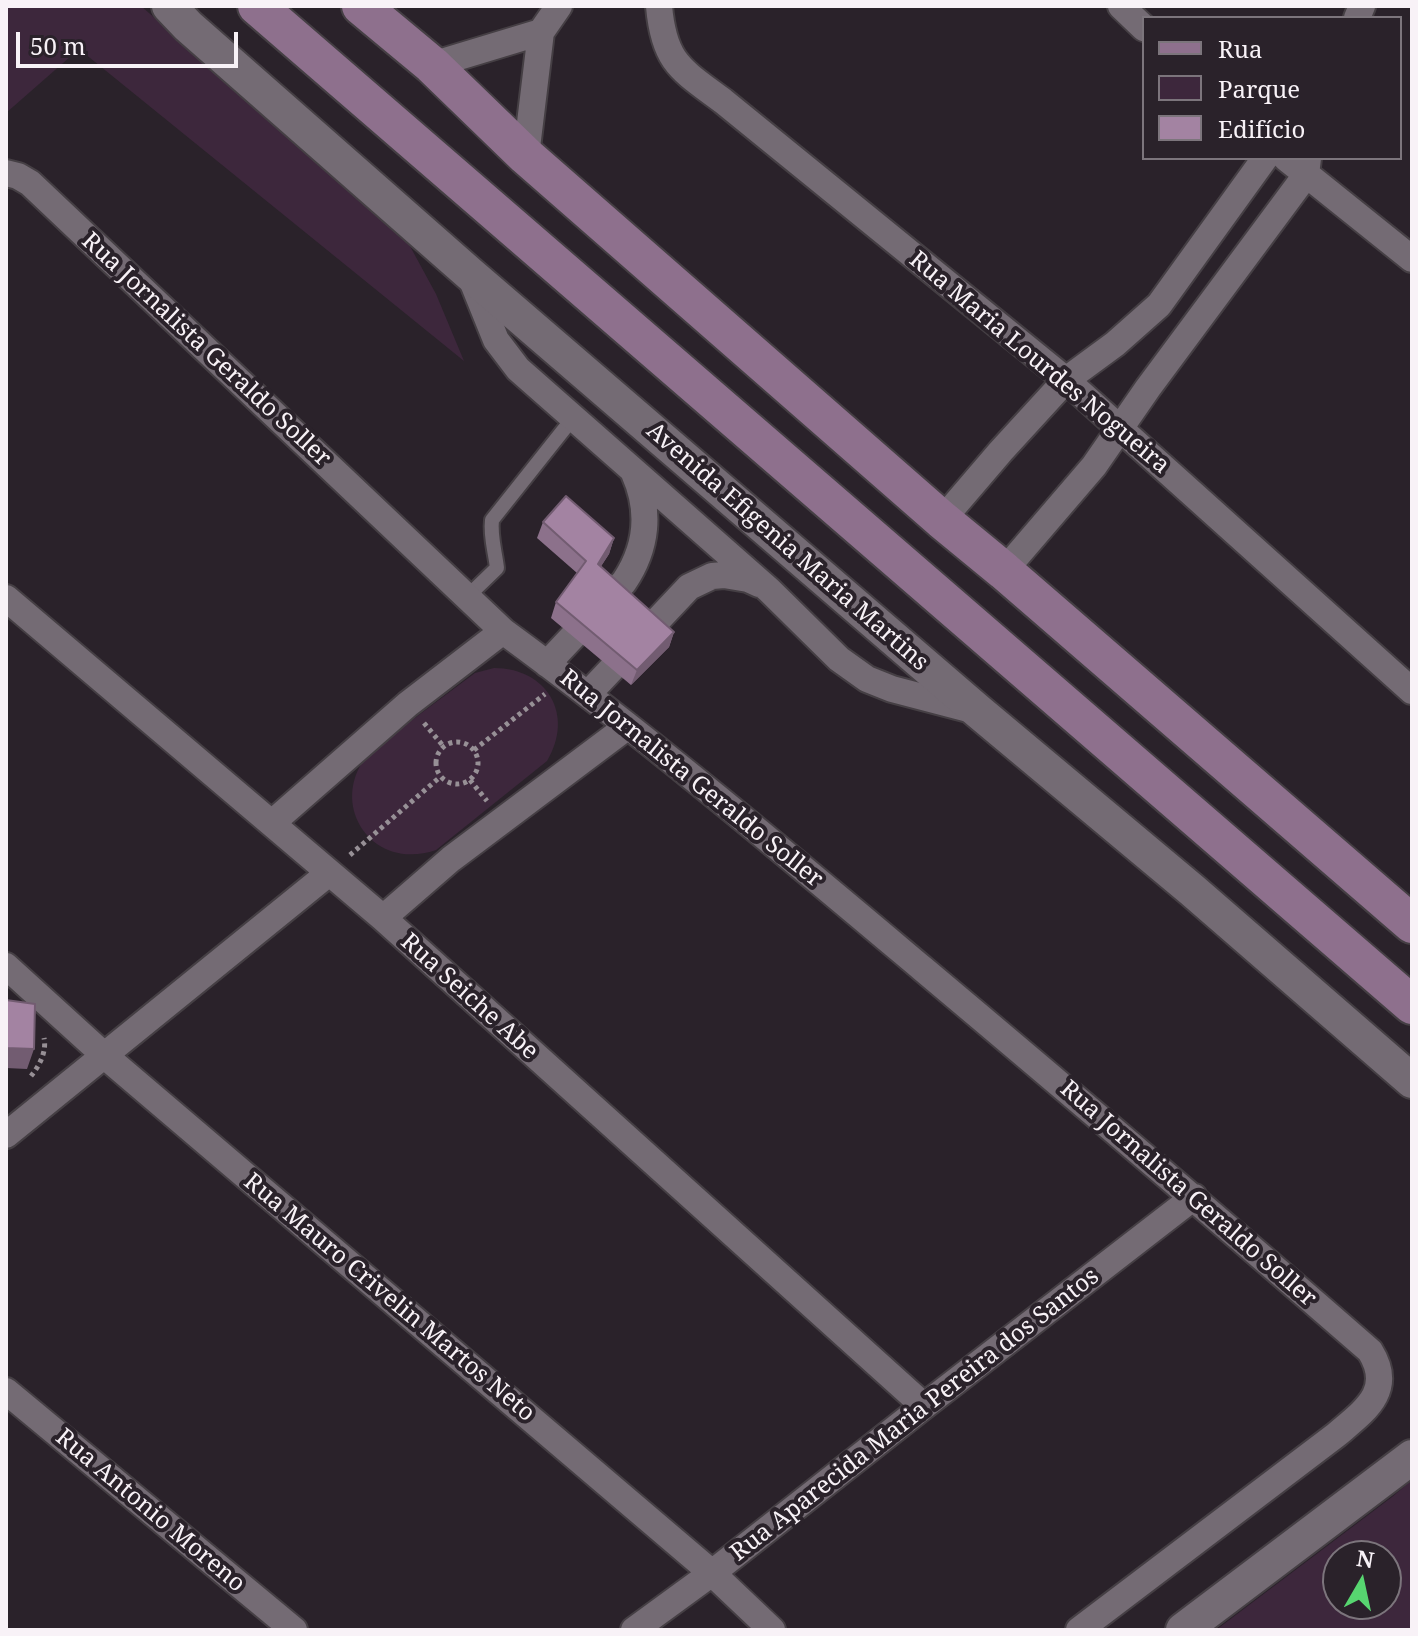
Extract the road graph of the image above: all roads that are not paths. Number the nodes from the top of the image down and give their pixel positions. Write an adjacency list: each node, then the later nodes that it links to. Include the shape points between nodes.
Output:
1 (169, 6): 15 (street, Avenida Efigenia Maria Martins)
2 (257, 6): 36 (main road)
3 (361, 6): 9 (main road)
4 (559, 6): 8 (street)
5 (659, 6): 16 (street, Rua Maria Lourdes Nogueira, via 664,41 684,72)
6 (1121, 6): 7 (street)
7 (1142, 26)
8 (541, 32): 9 (street); 10 (street)
9 (432, 65): 10 (main road)
10 (526, 156): 20 (main road)
11 (1264, 160): 16 (street, via 1159,305)
12 (1300, 164): 14 (street); 18 (street)
13 (6, 173): 23 (street, Rua Jornalista Geraldo Soller, via 30,183)
14 (1412, 259)
15 (470, 274): 17 (street, via 506,355); 29 (street, Avenida Efigenia Maria Martins)
16 (1066, 380): 18 (street, Rua Maria Lourdes Nogueira); 20 (street)
17 (573, 418): 19 (street); 23 (lane, via 492,520 497,568)
18 (1120, 430): 21 (street); 27 (street, Rua Maria Lourdes Nogueira)
19 (632, 470): 22 (street); 26 (street, via 644,502 640,553)
20 (942, 520): 21 (main road)
21 (1004, 571): 34 (main road)
22 (769, 590): 28 (street, via 724,575 689,587); 29 (street, via 839,659 867,679)
23 (467, 597): 25 (street, Rua Jornalista Geraldo Soller)
24 (6, 598): 31 (street, Rua Seiche Abe)
25 (503, 631): 26 (street, Rua Jornalista Geraldo Soller); 31 (street, via 408,704)
26 (557, 670): 28 (street, Rua Jornalista Geraldo Soller)
27 (1412, 691)
28 (588, 694): 30 (street, Rua Jornalista Geraldo Soller)
29 (979, 712): 38 (street, Avenida Efigenia Maria Martins)
30 (628, 726): 33 (street, via 462,851); 40 (street, Rua Jornalista Geraldo Soller)
31 (272, 823): 32 (street, Rua Seiche Abe)
32 (329, 873): 33 (street, Rua Seiche Abe); 37 (street)
33 (383, 918): 42 (street, Rua Seiche Abe)
34 (1412, 924)
35 (6, 966): 37 (street, Rua Mauro Crivelin Martos Neto)
36 (1412, 1005)
37 (105, 1056): 39 (street); 44 (street, Rua Mauro Crivelin Martos Neto)
38 (1412, 1081)
39 (6, 1135)
40 (1194, 1197): 42 (street, Rua Aparecida Maria Pereira dos Santos); 48 (street, Rua Jornalista Geraldo Soller, via 1370,1351 1377,1364 1377,1393 1336,1435)
41 (6, 1391): 45 (street, Rua Antonio Moreno)
42 (924, 1406): 44 (street, Rua Aparecida Maria Pereira dos Santos)
43 (1412, 1457): 49 (street)
44 (712, 1573): 46 (street, Rua Aparecida Maria Pereira dos Santos); 47 (street, Rua Mauro Crivelin Martos Neto)
45 (294, 1630)
46 (634, 1630)
47 (772, 1630)
48 (1079, 1630)
49 (1183, 1630)

